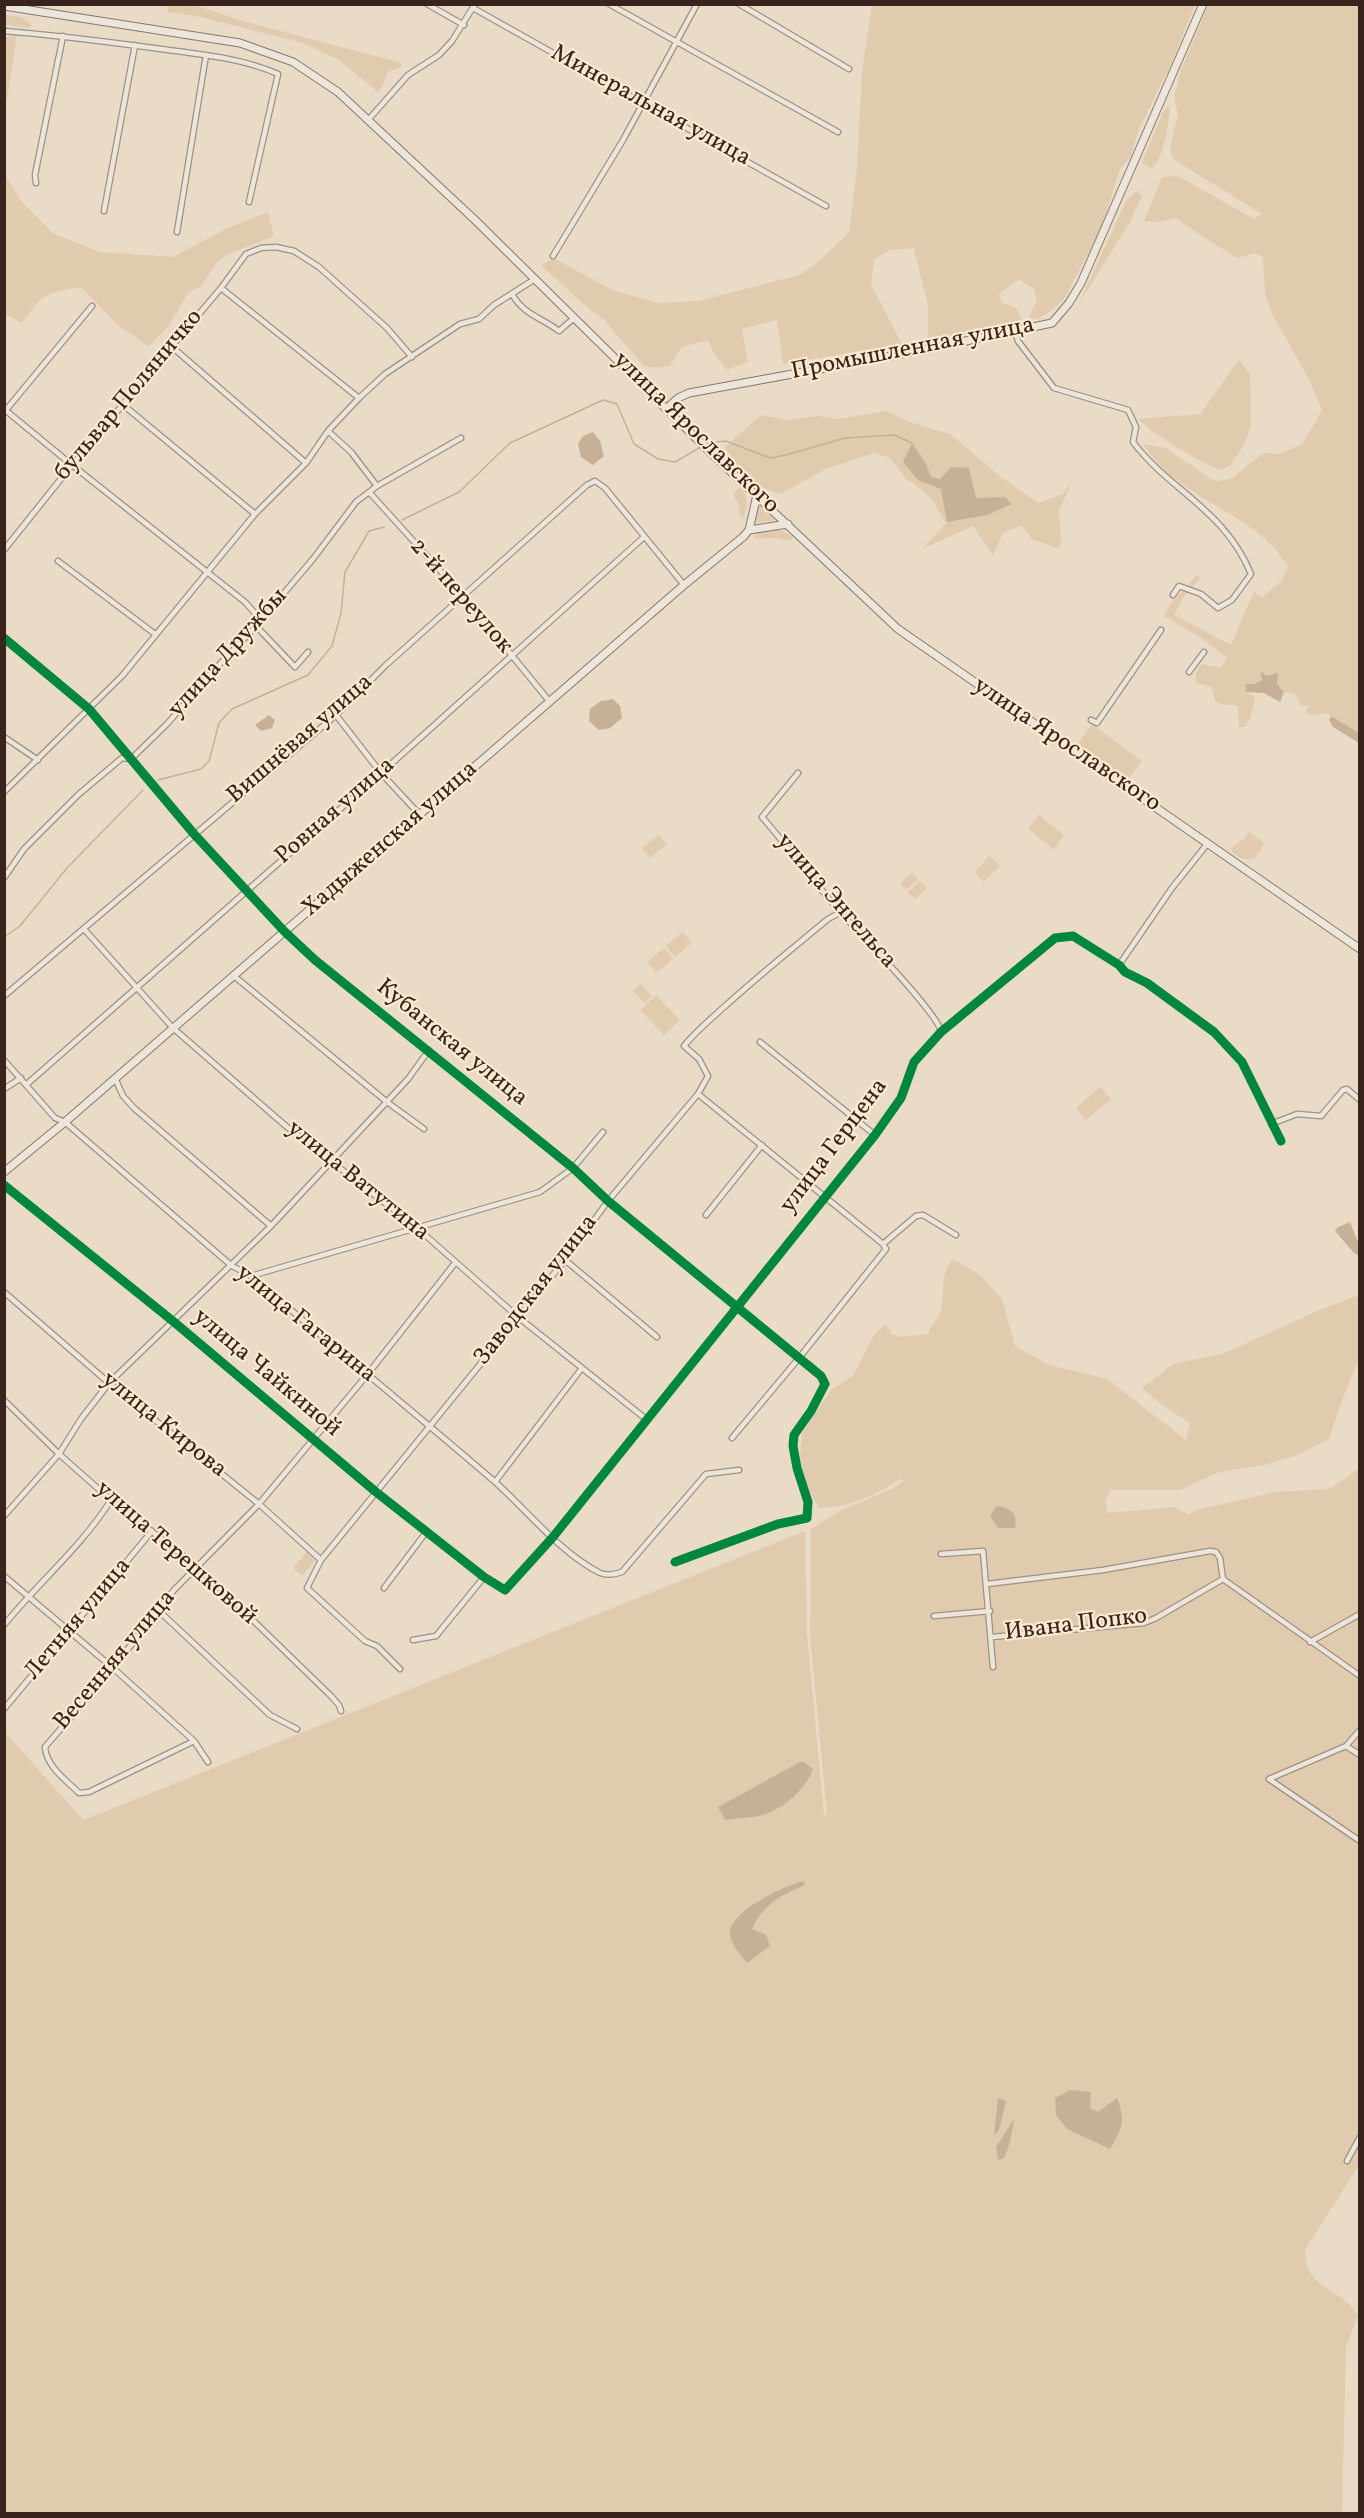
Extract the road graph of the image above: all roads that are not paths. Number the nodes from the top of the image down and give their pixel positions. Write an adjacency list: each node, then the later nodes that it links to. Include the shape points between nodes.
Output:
1 (427, 4): 8 (street)
2 (609, 4): 11 (street)
3 (697, 4): 11 (street)
4 (738, 4): 14 (street)
5 (1203, 4): 29 (main road, Промышленная улица, via 1070,303 1052,323)
6 (4, 6): 16 (main road, улица Ярославского, via 240,43 293,62 339,92)
7 (474, 6): 8 (street); 15 (street, Минеральная улица)
8 (464, 25): 16 (street, via 439,55 408,75)
9 (4, 31): 10 (street)
10 (63, 36): 12 (street); 18 (street)
11 (676, 43): 15 (street); 17 (street)
12 (135, 45): 13 (street); 21 (street)
13 (206, 55): 19 (street, via 278,74); 22 (street)
14 (849, 69)
15 (642, 102): 20 (street, Минеральная улица); 23 (street)
16 (369, 119): 24 (main road, улица Ярославского)
17 (838, 132)
18 (36, 183)
19 (249, 202)
20 (826, 206)
21 (104, 211)
22 (177, 232)
23 (553, 256)
24 (535, 279): 26 (street); 28 (main road, улица Ярославского)
25 (221, 288): 30 (street, бульвар Поляничко); 31 (street, бульвар Поляничко, via 246,254 276,247 294,251 319,267 387,328); 32 (street)
26 (512, 294): 28 (street, via 517,304 532,316 559,330); 31 (street, via 479,319 460,324)
27 (92, 306): 34 (street)
28 (574, 318): 35 (main road, улица Ярославского)
29 (1015, 332): 35 (main road, Промышленная улица, via 689,393); 51 (street, via 1017,341 1054,388 1128,410 1136,427 1133,442 1200,504 1244,556 1251,574 1232,600 1218,608 1201,594 1179,586)
30 (171, 346): 33 (street, бульвар Поляничко); 38 (street)
31 (412, 357): 32 (street, via 385,374)
32 (359, 398): 36 (street)
33 (122, 404): 39 (street, бульвар Поляничко); 43 (street)
34 (5, 409): 39 (street)
35 (666, 409): 42 (main road, улица Ярославского)
36 (328, 430): 38 (street); 40 (street)
37 (461, 438): 40 (street, улица Дружбы)
38 (306, 463): 43 (street)
39 (72, 465): 47 (street, бульвар Поляничко); 49 (street)
40 (377, 486): 41 (street, улица Дружбы)
41 (370, 493): 52 (street, 2-й переулок); 53 (street, улица Дружбы, via 356,502)
42 (757, 495): 44 (main road, улица Ярославского); 45 (main road, Хадыженская улица)
43 (255, 514): 49 (street)
44 (788, 524): 45 (main road); 74 (main road, улица Ярославского, via 898,629)
45 (748, 530): 50 (main road, Хадыженская улица, via 732,548)
46 (644, 537): 50 (street); 52 (street, Вишнёвая улица, via 595,481 587,484); 60 (street, Ровная улица)
47 (4, 550)
48 (58, 561): 56 (street)
49 (207, 573): 53 (street, via 245,602); 56 (street)
50 (684, 585): 62 (main road, Хадыженская улица)
51 (1173, 596)
52 (464, 597): 60 (street, 2-й переулок); 64 (street, Вишнёвая улица)
53 (260, 620): 54 (street, улица Дружбы)
54 (256, 626): 58 (street, via 295,666); 67 (street, улица Дружбы)
55 (1161, 630): 65 (street, via 1097,723)
56 (155, 634): 63 (street)
57 (4, 638): 63 (street, Кубанская улица)
58 (308, 652)
59 (1204, 652): 61 (street)
60 (512, 657): 62 (street, 2-й переулок); 69 (street, Ровная улица)
61 (1190, 672)
62 (550, 702): 72 (main road, Хадыженская улица)
63 (89, 709): 67 (street, Кубанская улица); 68 (street)
64 (336, 715): 69 (street); 73 (street, Вишнёвая улица)
65 (1091, 720)
66 (4, 737): 68 (street)
67 (131, 759): 73 (street, Кубанская улица); 75 (street, улица Дружбы, via 122,758 79,794 24,849)
68 (38, 760): 71 (street)
69 (381, 773): 72 (street); 76 (street, Ровная улица)
70 (798, 773): 77 (street, улица Энгельса, via 762,817)
71 (4, 792)
72 (419, 814): 79 (main road, Хадыженская улица)
73 (194, 834): 76 (street, Кубанская улица); 78 (street, Вишнёвая улица)
74 (1208, 843): 80 (main road, улица Ярославского); 81 (street)
75 (4, 878)
76 (246, 891): 79 (street, Кубанская улица); 83 (street, Ровная улица)
77 (841, 912): 86 (street, улица Энгельса, via 928,1010); 94 (street, Заводская улица, via 699,1027 684,1046 699,1059 708,1076)
78 (84, 929): 83 (street, улица Ватутина); 84 (street, Вишнёвая улица)
79 (284, 931): 82 (main road, Хадыженская улица); 88 (street, Кубанская улица)
80 (1359, 949)
81 (1119, 965): 86 (street, улица Герцена, via 1073,936 1054,938); 98 (street, улица Герцена, via 1227,1044 1242,1062)
82 (234, 976): 85 (main road, Хадыженская улица); 96 (street)
83 (136, 988): 85 (street, улица Ватутина); 92 (street, Ровная улица)
84 (4, 996)
85 (173, 1028): 91 (main road, Хадыженская улица); 104 (street, улица Ватутина)
86 (941, 1032): 101 (street, улица Герцена, via 914,1062 902,1098)
87 (760, 1042): 101 (street)
88 (429, 1050): 96 (street); 105 (street, Кубанская улица)
89 (4, 1060): 90 (street, улица Гагарина)
90 (21, 1078): 92 (street, улица Гагарина); 93 (street)
91 (115, 1078): 97 (main road, Хадыженская улица); 111 (street, via 134,1108)
92 (27, 1084): 97 (street, улица Гагарина, via 55,1118)
93 (4, 1089)
94 (698, 1094): 103 (street); 109 (street, Заводская улица)
95 (1359, 1100): 98 (street, via 1343,1090 1322,1116 1303,1113)
96 (387, 1102): 99 (street); 104 (street)
97 (65, 1122): 106 (main road, Хадыженская улица); 117 (street, улица Гагарина)
98 (1271, 1124): 102 (street, улица Герцена)
99 (424, 1129)
100 (603, 1132): 105 (street)
101 (875, 1134): 108 (street, улица Герцена)
102 (1281, 1141)
103 (762, 1145): 108 (street); 110 (street)
104 (333, 1162): 111 (street); 112 (street, улица Ватутина)
105 (573, 1168): 109 (street, Кубанская улица); 112 (street, via 540,1191)
106 (4, 1172)
107 (4, 1185): 122 (street, улица Чайкиной)
108 (824, 1196): 114 (street); 120 (street, улица Герцена)
109 (608, 1201): 115 (street, Заводская улица); 120 (street, Кубанская улица)
110 (706, 1215)
111 (271, 1226): 117 (street)
112 (416, 1227): 116 (street, улица Ватутина); 118 (street)
113 (956, 1235): 114 (street, via 923,1215 916,1216)
114 (884, 1244): 124 (street, via 886,1249)
115 (565, 1260): 121 (street, Заводская улица); 123 (street)
116 (455, 1263): 121 (street, улица Ватутина); 126 (street, Весенняя улица)
117 (232, 1266): 118 (street, улица Гагарина); 122 (street)
118 (251, 1276): 126 (street, улица Гагарина)
119 (4, 1292): 127 (street, улица Кирова)
120 (736, 1307): 124 (street, Кубанская улица); 129 (street, улица Герцена)
121 (518, 1317): 125 (street, улица Ватутина); 130 (street, Заводская улица)
122 (174, 1322): 127 (street); 132 (street, улица Чайкиной)
123 (657, 1337)
124 (800, 1358): 131 (street); 145 (street, Кубанская улица, via 825,1384 794,1436 796,1468 808,1502 807,1518 778,1524)
125 (582, 1368): 129 (street, улица Ватутина); 135 (street)
126 (367, 1375): 130 (street, улица Гагарина); 132 (street, Весенняя улица)
127 (109, 1383): 133 (street); 138 (street, улица Кирова)
128 (5, 1401): 133 (street, улица Терешковой)
129 (646, 1419): 142 (street, улица Герцена)
130 (429, 1427): 135 (street, улица Гагарина); 136 (street, Заводская улица)
131 (732, 1438)
132 (312, 1439): 136 (street, улица Чайкиной); 138 (street, Весенняя улица)
133 (59, 1454): 137 (street, улица Терешковой); 139 (street)
134 (740, 1470): 142 (street, улица Гагарина, via 706,1474 622,1572 615,1575 603,1574 583,1562)
135 (495, 1482): 142 (street, улица Гагарина)
136 (376, 1492): 141 (street, улица Чайкиной); 144 (street, Заводская улица)
137 (111, 1500): 140 (street, улица Терешковой); 153 (street, via 98,1520)
138 (259, 1504): 144 (street, улица Кирова); 146 (street, Весенняя улица)
139 (4, 1516)
140 (152, 1531): 146 (street, улица Терешковой); 159 (street, Летняя улица)
141 (427, 1531): 148 (street, улица Чайкиной); 151 (street)
142 (553, 1537): 152 (street, улица Герцена)
143 (941, 1554): 150 (street, via 983,1551)
144 (321, 1560): 165 (street, Заводская улица, via 307,1588)
145 (675, 1562)
146 (198, 1567): 154 (street, Весенняя улица); 168 (street, улица Терешковой, via 330,1695)
147 (4, 1576): 153 (street)
148 (484, 1577): 152 (street, улица Чайкиной); 161 (street, via 436,1636)
149 (1223, 1579): 150 (street, via 1220,1558 1210,1551 1103,1570); 160 (street, Ивана Попко, via 1144,1623); 162 (street)
150 (987, 1584): 155 (street)
151 (384, 1588)
152 (505, 1590)
153 (28, 1596): 158 (street); 159 (street)
154 (159, 1611): 164 (street, Весенняя улица); 169 (street, via 270,1715)
155 (990, 1611): 157 (street); 160 (street)
156 (1359, 1614): 162 (street)
157 (934, 1616)
158 (4, 1625)
159 (70, 1632): 164 (street); 167 (street, Летняя улица)
160 (992, 1637): 163 (street)
161 (413, 1640)
162 (1310, 1642): 166 (street)
163 (993, 1666)
164 (113, 1668): 171 (street); 171 (street, Весенняя улица, via 45,1747 48,1761 79,1793 89,1792)
165 (400, 1669)
166 (1359, 1676)
167 (4, 1709)
168 (341, 1711)
169 (297, 1729)
170 (1359, 1730): 172 (street)
171 (194, 1741): 174 (street)
172 (1346, 1746): 173 (street); 175 (street, via 1269,1779)
173 (1359, 1755)
174 (208, 1762)
175 (1359, 1840)
176 (1359, 2137): 177 (street)
177 (1347, 2161)

